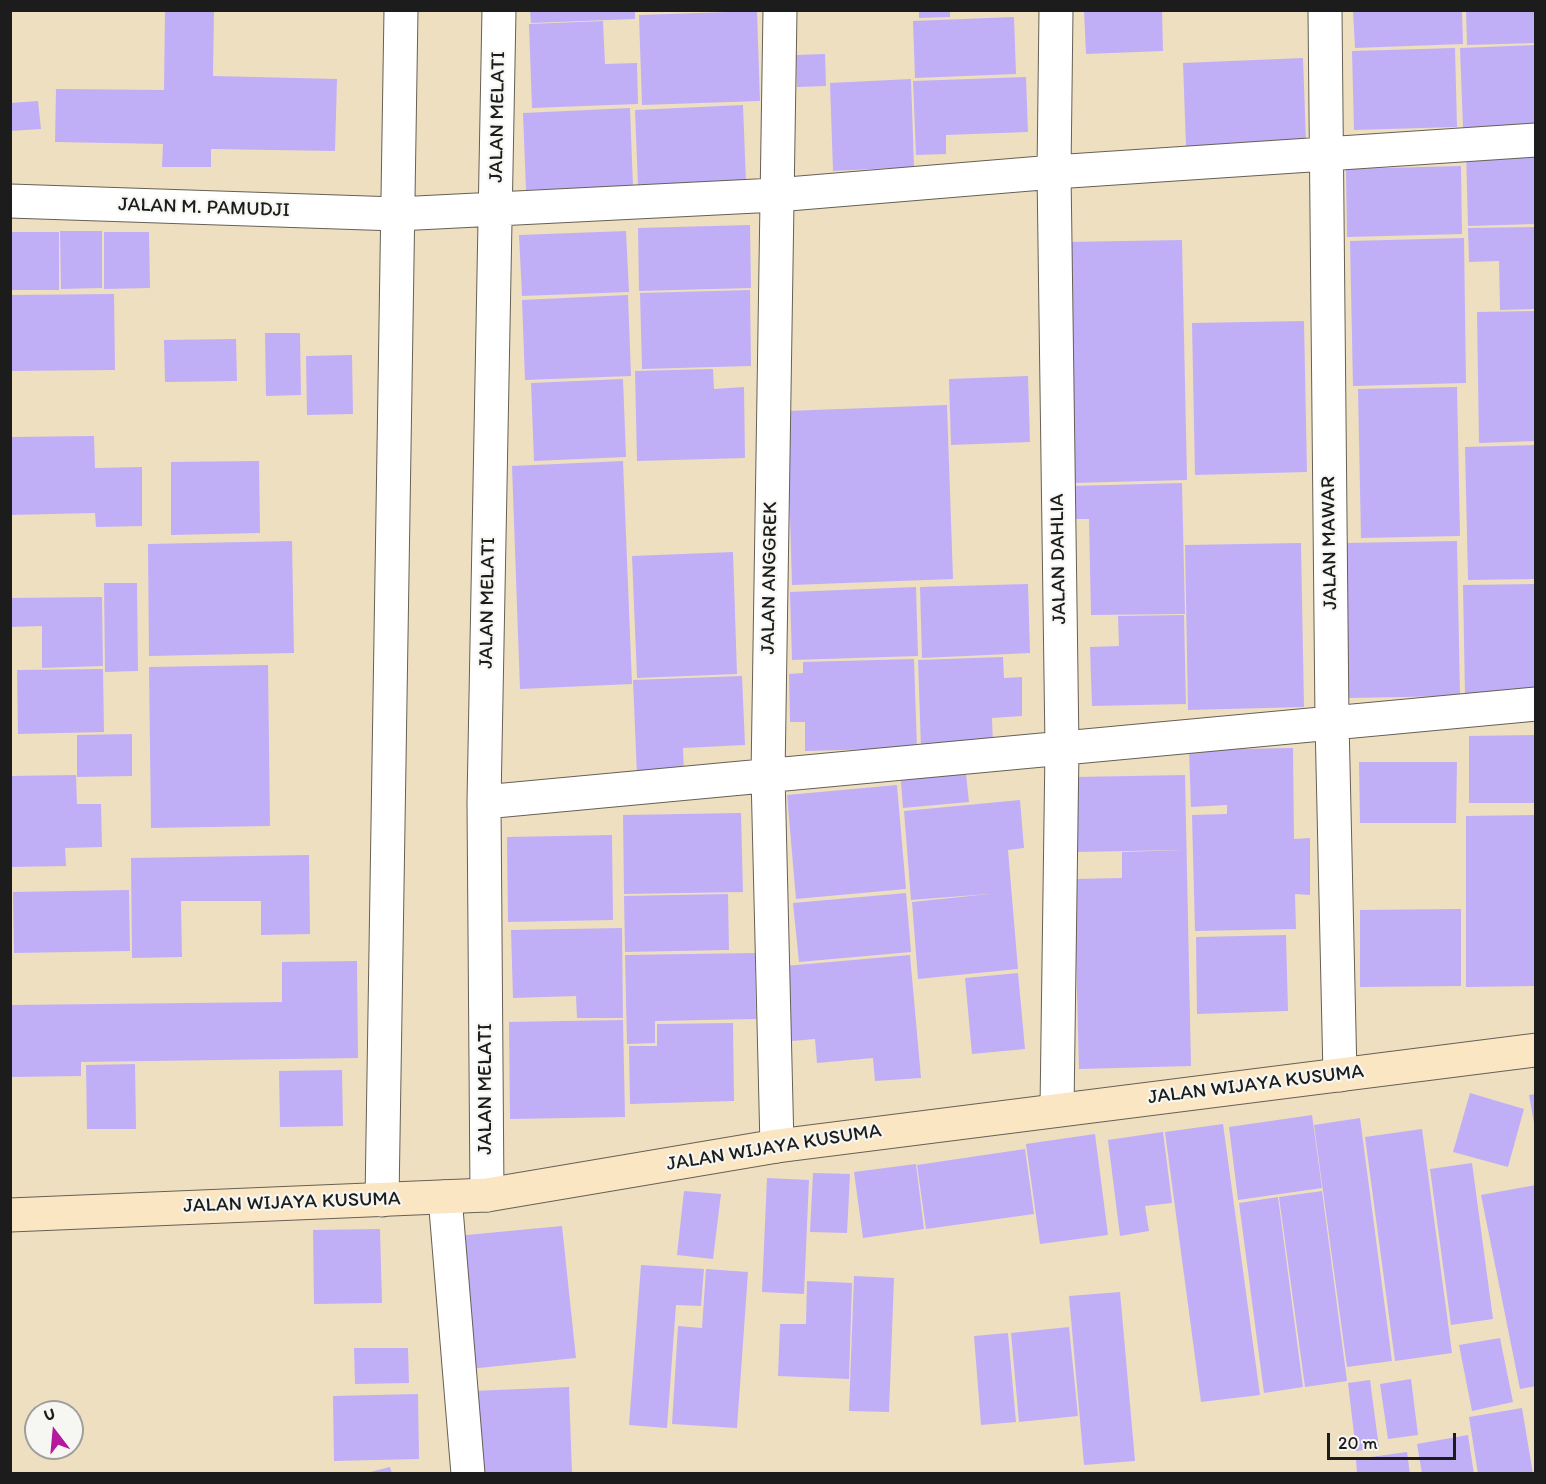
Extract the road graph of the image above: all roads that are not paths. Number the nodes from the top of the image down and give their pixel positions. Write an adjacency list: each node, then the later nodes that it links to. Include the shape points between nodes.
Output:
1 (401, 10): 12 (street)
2 (500, 10): 11 (street, JALAN MELATI)
3 (780, 10): 9 (street, JALAN ANGGREK)
4 (1056, 10): 8 (street, JALAN DAHLIA)
5 (1325, 10): 7 (street, JALAN MAWAR)
6 (1536, 140): 7 (street, JALAN M. PAMUDJI)
7 (1325, 154): 8 (street, JALAN M. PAMUDJI); 14 (street, JALAN MAWAR)
8 (1054, 172): 9 (street, JALAN M. PAMUDJI); 15 (street, JALAN DAHLIA)
9 (776, 195): 11 (street, JALAN M. PAMUDJI); 16 (street, JALAN ANGGREK)
10 (10, 201): 12 (street, JALAN M. PAMUDJI)
11 (488, 209): 12 (street, JALAN M. PAMUDJI); 17 (street, JALAN MELATI)
12 (407, 213): 24 (street)
13 (1536, 704): 14 (street)
14 (1332, 721): 15 (street); 19 (street, JALAN MAWAR)
15 (1062, 748): 16 (street); 20 (street, JALAN DAHLIA)
16 (768, 775): 17 (street); 21 (street, JALAN ANGGREK)
17 (484, 802): 22 (street, JALAN MELATI)
18 (1536, 1050): 19 (street, JALAN WIJAYA KUSUMA)
19 (1340, 1075): 20 (street, JALAN WIJAYA KUSUMA)
20 (1057, 1108): 21 (street, JALAN WIJAYA KUSUMA)
21 (777, 1146): 22 (street, JALAN WIJAYA KUSUMA)
22 (487, 1195): 23 (street, JALAN WIJAYA KUSUMA)
23 (445, 1197): 24 (street, JALAN WIJAYA KUSUMA); 26 (street)
24 (382, 1200): 25 (street, JALAN WIJAYA KUSUMA)
25 (10, 1215)
26 (468, 1473)

